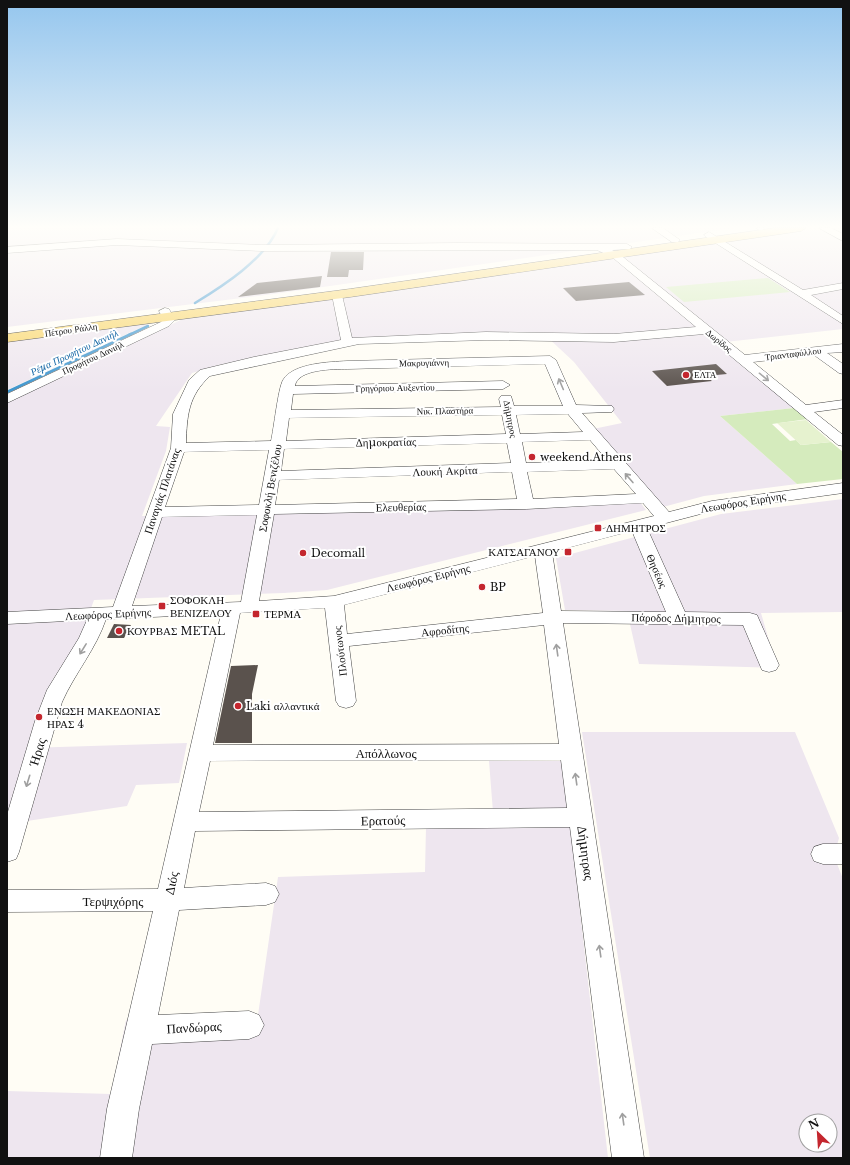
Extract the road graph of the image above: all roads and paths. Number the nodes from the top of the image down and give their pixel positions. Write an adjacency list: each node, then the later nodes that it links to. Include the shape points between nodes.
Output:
1 (387, 282): 8 (main road, Πέτρου Ράλλη)
2 (418, 282): 7 (main road, Πέτρου Ράλλη)
3 (648, 282): 10 (street, Δωρίδος)
4 (783, 282): 6 (street)
5 (843, 286): 6 (street)
6 (801, 294): 9 (street)
7 (337, 295): 8 (main road, Πέτρου Ράλλη); 14 (street)
8 (167, 314): 11 (main road, Πέτρου Ράλλη); 13 (main road, Πέτρου Ράλλη); 25 (street, Προφήτου Δανιήλ, via 169,320 165,324)
9 (843, 321)
10 (706, 330): 12 (street, Παναγιάς Πλατάνας, via 614,338); 17 (street, Δωρίδος)
11 (7, 332)
12 (486, 336): 14 (street, Παναγιάς Πλατάνας); 18 (street, Δήμητρος)
13 (7, 338)
14 (347, 342): 36 (street, Παναγιάς Πλατάνας, via 244,363 201,376 194,383 182,408)
15 (843, 348): 16 (street, Τριανταφύλλου)
16 (816, 351): 17 (street, Τριανταφύλλου); 20 (street)
17 (742, 360): 29 (street, Δωρίδος, one-way to 29)
18 (495, 361): 19 (street, Μακρυγιάννη); 22 (street, Δήμητρος); 27 (street, Μακρυγιάννη, one-way to 18, via 550,360)
19 (441, 362): 21 (street, Μακρυγιάννη, via 334,365); 23 (street)
20 (843, 370)
21 (300, 374): 24 (street, Σοφοκλή Βενιζέλου, via 289,382)
22 (503, 385): 23 (street, Γρηγόριου Αυξεντίου); 30 (street, Δήμητρος)
23 (443, 386): 24 (street, Γρηγόριου Αυξεντίου)
24 (287, 390): 31 (street, Σοφοκλή Βενιζέλου)
25 (7, 399)
26 (843, 404): 29 (street)
27 (571, 409): 28 (street, Νικ. Πλαστήρα); 30 (street, Νικ. Πλαστήρα); 32 (street)
28 (607, 409)
29 (803, 409): 34 (street, Δωρίδος)
30 (508, 410): 31 (street, Νικ. Πλαστήρα); 33 (street, Δήμητρος)
31 (283, 414): 35 (street, Σοφοκλή Βενιζέλου)
32 (594, 436): 33 (street, Δημοκρατίας); 37 (street)
33 (514, 439): 35 (street, Δημοκρατίας); 38 (street, Δήμητρος)
34 (843, 442)
35 (278, 444): 36 (street, Δημοκρατίας); 39 (street, Σοφοκλή Βενιζέλου)
36 (178, 448): 44 (street, Παναγιάς Πλατάνας)
37 (618, 464): 38 (street, Λουκή Ακρίτα); 41 (street, one-way to 37)
38 (519, 469): 39 (street, Λουκή Ακρίτα); 42 (street, Δήμητρος)
39 (272, 476): 43 (street, Σοφοκλή Βενιζέλου)
40 (843, 488): 45 (street, Λεωφόρος Ειρήνης, via 728,503)
41 (647, 498): 42 (street, Ελευθερίας); 45 (street)
42 (526, 504): 43 (street, Ελευθερίας)
43 (266, 509): 44 (street, Ελευθερίας); 49 (street, Σοφοκλή Βενιζέλου)
44 (155, 512): 50 (street, Παναγιάς Πλατάνας)
45 (664, 518): 46 (street, Λεωφόρος Ειρήνης)
46 (637, 524): 47 (street, Λεωφόρος Ειρήνης); 53 (street, Θησέως)
47 (543, 548): 48 (street, Λεωφόρος Ειρήνης); 52 (street, Δήμητρας)
48 (334, 602): 49 (street, Λεωφόρος Ειρήνης); 54 (street, Πλούτωνος)
49 (240, 608): 50 (street, Λεωφόρος Ειρήνης); 58 (street, Διός)
50 (109, 613): 51 (street, Λεωφόρος Ειρήνης); 61 (street, Ήρας, one-way to 61, via 64,675 52,703)
51 (7, 618)
52 (553, 618): 53 (street, Πάροδος Δήμητρος); 54 (street, Αφροδίτης); 57 (street, Δήμητρας, one-way to 52)
53 (678, 618): 55 (street, Πάροδος Δήμητρος, via 750,619)
54 (338, 641): 56 (street, Πλούτωνος)
55 (769, 665)
56 (346, 701)
57 (572, 752): 58 (street, Απόλλωνος); 59 (street, Δήμητρας, one-way to 57)
58 (200, 754): 60 (street, Διός)
59 (581, 817): 60 (street, Ερατούς); 68 (street, Δήμητρας, one-way to 59)
60 (184, 822): 63 (street, Διός)
61 (7, 852)
62 (266, 894): 63 (street, Τερψιχόρης)
63 (167, 900): 64 (street, Τερψιχόρης); 66 (street, Διός)
64 (7, 901)
65 (249, 1025): 66 (street, Πανδώρας)
66 (140, 1030): 67 (street, Διός, via 123,1109)
67 (116, 1158)
68 (628, 1158)

